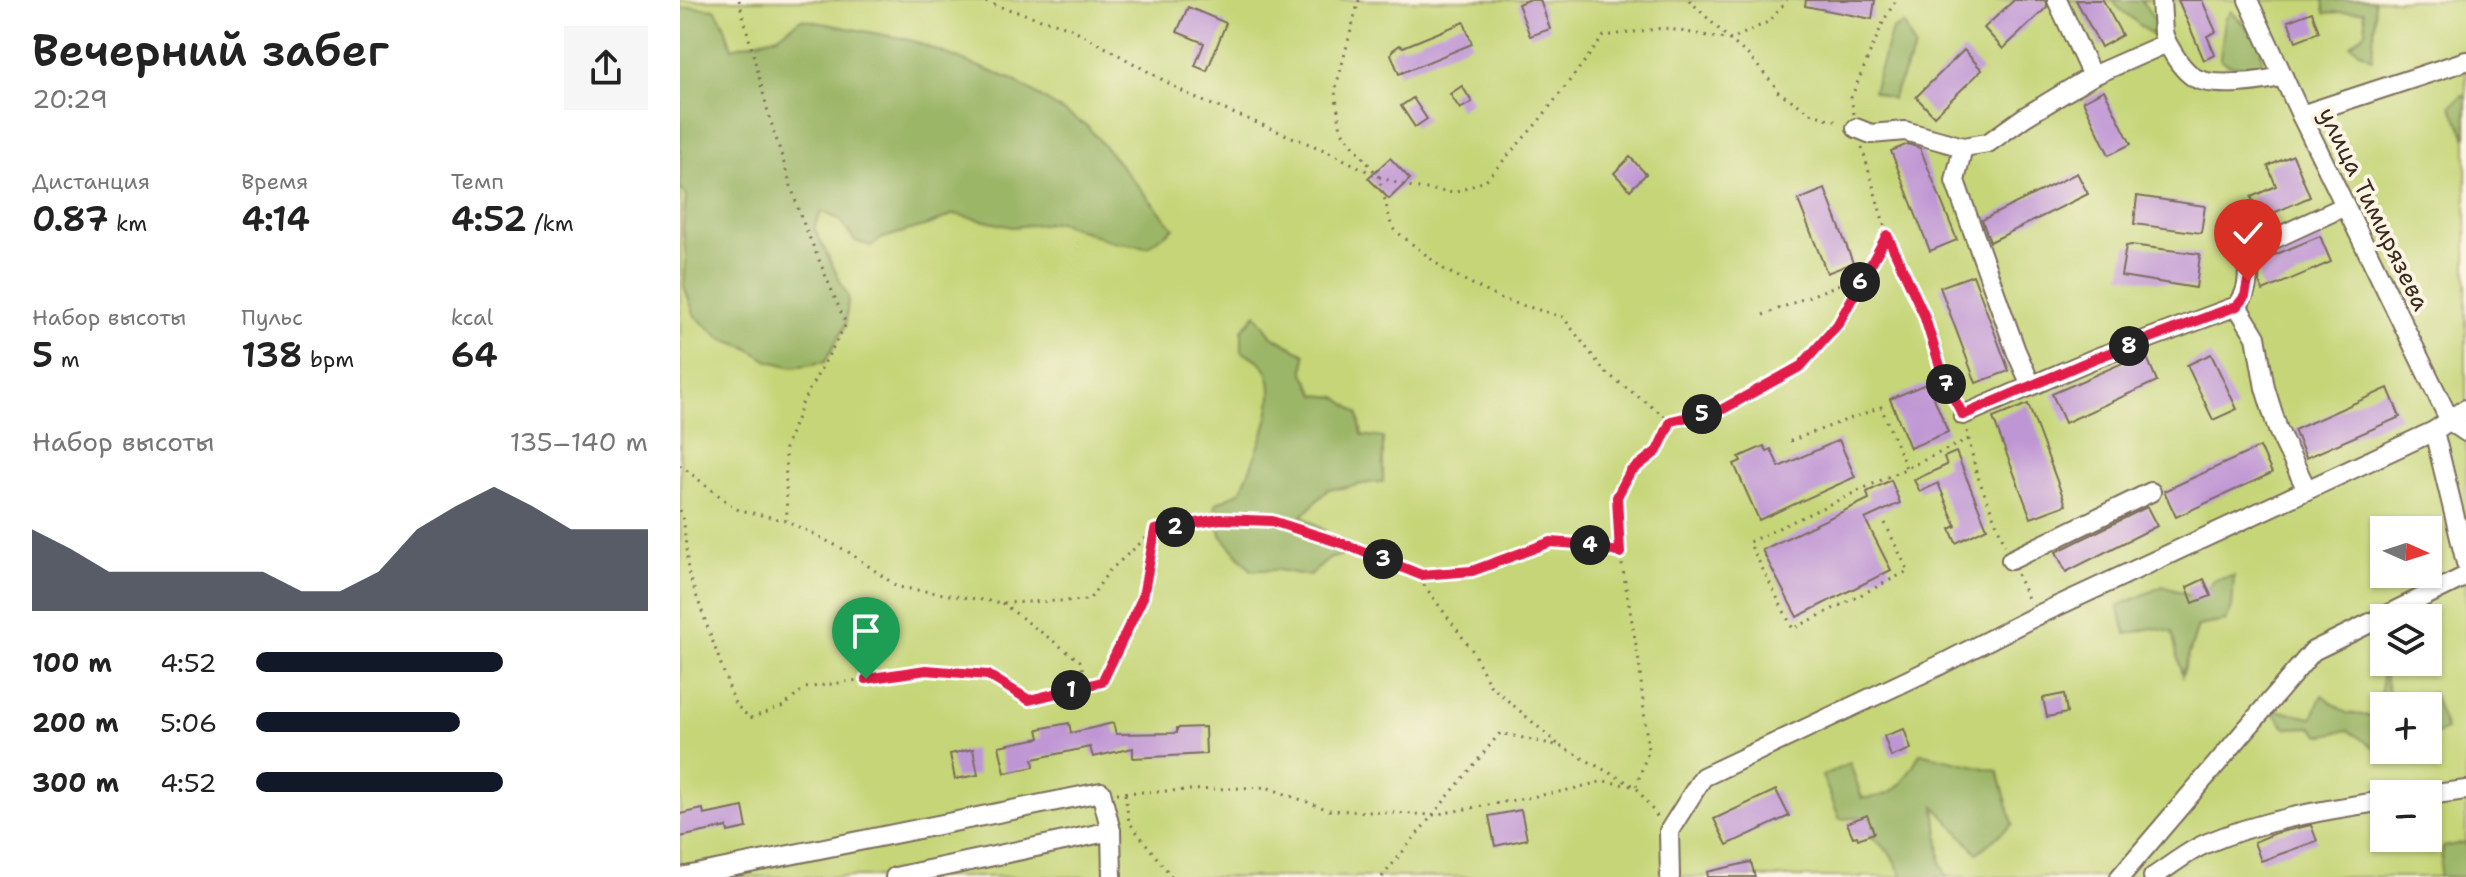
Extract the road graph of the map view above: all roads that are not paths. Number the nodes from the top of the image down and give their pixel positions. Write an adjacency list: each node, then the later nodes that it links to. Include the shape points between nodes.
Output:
1 (2057, 0): 6 (street)
2 (2161, 0): 4 (street)
3 (2248, 0): 7 (street, улица Тимирязева)
4 (2167, 43): 6 (street); 7 (street, via 2197,80 2263,82)
5 (2466, 61): 8 (street)
6 (2092, 76): 10 (street, via 1988,143)
7 (2283, 76): 8 (street, улица Тимирязева)
8 (2301, 115): 11 (street, улица Тимирязева)
9 (1856, 128): 10 (street, via 1871,134 1905,131)
10 (1963, 147): 13 (street, via 1955,181)
11 (2345, 206): 12 (street, via 2250,250 2245,296); 16 (street, улица Тимирязева)
12 (2237, 306): 13 (street); 18 (street, via 2256,337 2278,430)
13 (2031, 385): 15 (street)
14 (2466, 409): 16 (street)
15 (1963, 415)
16 (2442, 426): 17 (street, улица Тимирязева); 18 (street); 21 (street)
17 (2466, 432)
18 (2307, 490): 30 (street, via 1703,777 1669,831)
19 (2151, 492): 20 (street)
20 (2011, 560)
21 (2466, 563)
22 (2466, 576): 31 (street, via 2313,651)
23 (2466, 790): 24 (street)
24 (2442, 793)
25 (2370, 803): 32 (street, via 2270,822 2204,845)
26 (1111, 831): 27 (street, via 1101,792); 28 (street); 29 (street)
27 (681, 877)
28 (895, 877)
29 (1112, 877)
30 (1670, 877)
31 (2120, 877)
32 (2153, 877)

